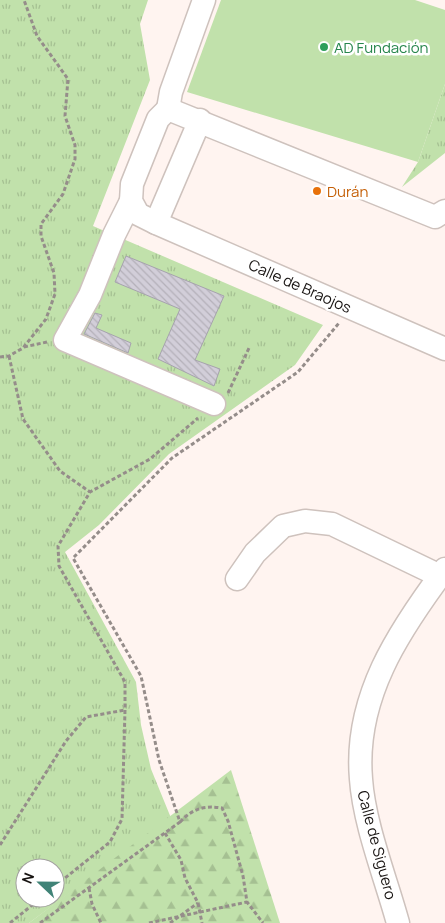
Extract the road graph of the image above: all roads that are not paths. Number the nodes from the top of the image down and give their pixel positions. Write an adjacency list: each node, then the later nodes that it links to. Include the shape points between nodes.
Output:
1 (204, 0): 2 (street)
2 (168, 109): 3 (street); 4 (street, via 158,119 135,174)
3 (200, 120): 5 (street, via 435,217); 6 (street)
4 (130, 201): 6 (street, Calle de Braojos, via 138,214); 8 (street, via 90,295 65,340)
5 (445, 212)
6 (156, 223): 7 (street, Calle de Braojos)
7 (445, 349)
8 (214, 404)
9 (442, 573): 10 (street, Calle de Siguero, via 332,524 305,521 283,526 255,552); 11 (street, Calle de Siguero, via 392,646 373,690 361,736 361,780 370,827)
10 (237, 579)
11 (398, 923)

